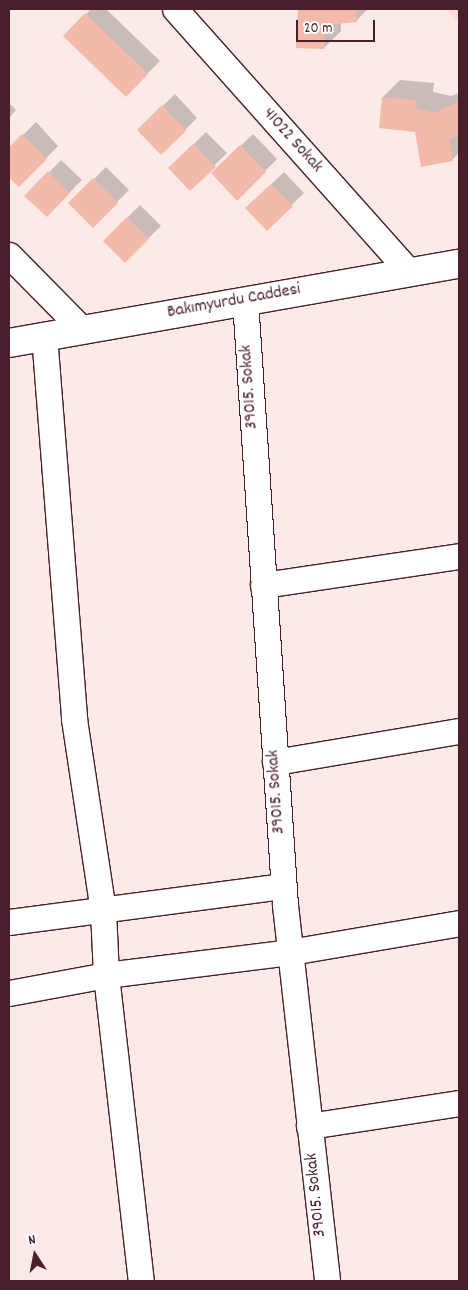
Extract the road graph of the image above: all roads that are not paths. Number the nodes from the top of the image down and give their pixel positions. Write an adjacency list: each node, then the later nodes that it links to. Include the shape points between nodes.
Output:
1 (175, 9): 4 (street, 41022 Sokak)
2 (9, 255): 6 (street)
3 (459, 264): 4 (main road, Bakımyurdu Caddesi)
4 (409, 272): 5 (main road, Bakımyurdu Caddesi)
5 (245, 300): 6 (main road, Bakımyurdu Caddesi); 10 (street, 39015. Sokak)
6 (82, 329): 7 (main road, Bakımyurdu Caddesi)
7 (44, 335): 8 (main road, Bakımyurdu Caddesi); 14 (street, via 74,719)
8 (9, 343)
9 (459, 556): 10 (street)
10 (263, 585): 12 (street, 39015. Sokak)
11 (459, 731): 12 (street)
12 (275, 762): 13 (street, 39015. Sokak)
13 (283, 886): 14 (street); 17 (street, 39015. Sokak)
14 (104, 911): 15 (street); 18 (street)
15 (9, 922)
16 (459, 923): 17 (street)
17 (290, 952): 18 (street); 21 (street, 39015. Sokak)
18 (106, 975): 19 (street); 22 (street)
19 (9, 993)
20 (459, 1103): 21 (street)
21 (309, 1126): 23 (street, 39015. Sokak)
22 (141, 1281)
23 (326, 1281)

